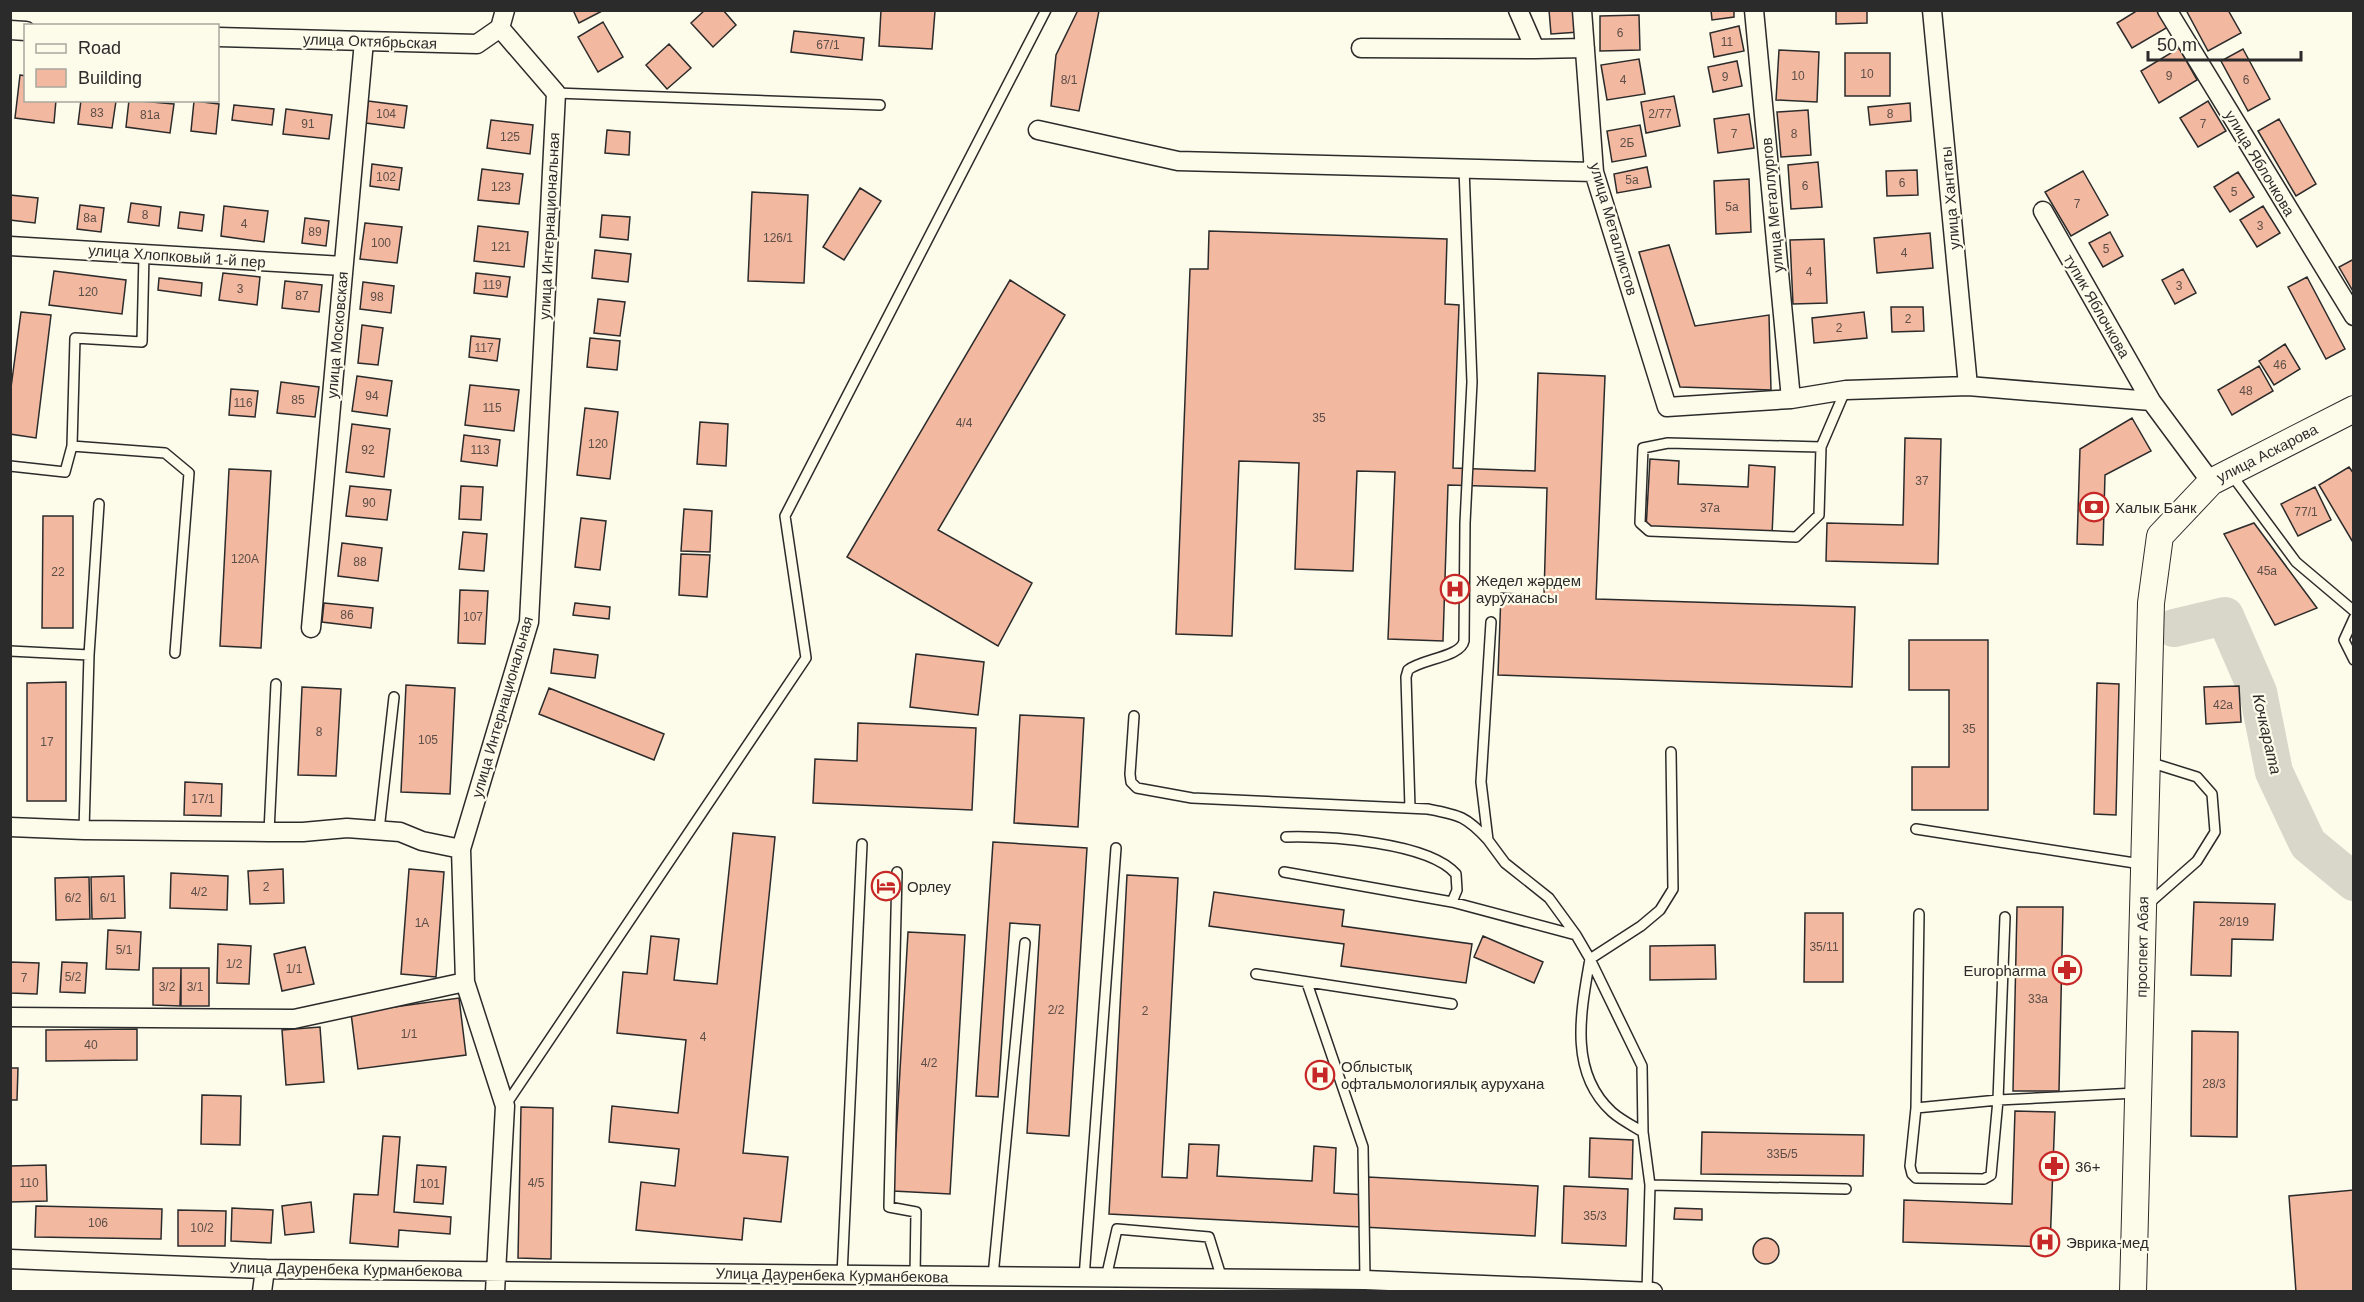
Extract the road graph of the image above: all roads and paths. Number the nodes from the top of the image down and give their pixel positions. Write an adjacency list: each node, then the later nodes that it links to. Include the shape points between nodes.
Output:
1 (1046, 10): 75 (lane, via 785,516 806,658)
2 (1518, 10): 12 (street)
3 (1582, 10): 11 (street, улица Металлистов)
4 (1754, 10): 25 (street, улица Металлургов)
5 (1932, 10): 23 (street, улица Хантагы)
6 (2167, 10): 22 (street, улица Яблочкова)
7 (503, 19): 9 (street, улица Октябрьская, via 477,44); 13 (street)
8 (219, 37): 9 (street, улица Октябрьская)
9 (364, 41): 21 (street, улица Московская)
10 (1361, 48): 12 (street)
11 (1585, 48): 12 (street); 17 (street, улица Металлистов)
12 (1535, 49)
13 (556, 93): 14 (lane); 57 (street, улица Интернациональная, via 529,622)
14 (880, 105)
15 (1038, 130): 16 (street, via 1178,161)
16 (1464, 168): 17 (street); 47 (lane, via 1472,382 1464,641 1458,652 1423,661 1408,670)
17 (1594, 172): 25 (street, улица Металлистов, via 1667,407)
18 (2043, 211): 26 (street, тупик Яблочкова)
19 (10, 246): 20 (street, улица Хлопковый 1-й пер)
20 (144, 254): 21 (street, улица Хлопковый 1-й пер); 28 (lane, via 142,342 75,338)
21 (343, 266): 37 (street, улица Московская)
22 (2354, 316)
23 (1968, 386): 24 (street); 26 (street)
24 (1846, 390): 25 (street); 29 (lane)
25 (1791, 399)
26 (2151, 401): 31 (street, тупик Яблочкова)
27 (2354, 409): 31 (main road, улица Аскарова)
28 (72, 446): 30 (lane, via 65,472); 39 (lane, via 165,453 189,473)
29 (1821, 447): 29 (lane, via 1668,443 1643,448 1640,523 1649,531 1796,537 1819,515)
30 (10, 466)
31 (2220, 477): 33 (main road, улица Аскарова, via 2160,536); 34 (lane, via 2296,562)
32 (99, 504): 40 (lane)
33 (2151, 603): 46 (main road, проспект Абая)
34 (2354, 611)
35 (2354, 618): 41 (lane, via 2344,640)
36 (1491, 622): 54 (lane, via 1481,782)
37 (311, 628)
38 (10, 651): 40 (lane)
39 (175, 653)
40 (89, 655): 50 (lane)
41 (2354, 660)
42 (276, 684): 52 (lane)
43 (393, 697): 51 (lane)
44 (1134, 716): 47 (lane, via 1130,774 1137,788 1192,798)
45 (1671, 752): 67 (lane, via 1673,889 1660,910)
46 (2146, 761): 58 (main road, проспект Абая); 62 (lane, via 2197,777 2212,794 2215,832 2197,861)
47 (1410, 808): 54 (lane, via 1459,815)
48 (10, 827): 50 (street)
49 (1916, 829): 58 (lane)
50 (84, 830): 52 (street)
51 (378, 830): 52 (street); 57 (street, via 400,832)
52 (269, 832)
53 (1286, 837): 61 (lane, via 1316,836 1397,847 1437,860 1456,874 1457,890)
54 (1488, 840): 65 (lane, via 1505,863 1549,898)
55 (862, 844): 83 (lane)
56 (1116, 848): 85 (lane)
57 (460, 849): 69 (street, улица Интернациональная)
58 (2144, 865): 62 (main road, проспект Абая)
59 (897, 872): 84 (lane, via 890,1207 916,1212)
60 (1284, 872): 61 (lane)
61 (1452, 902): 65 (lane)
62 (2143, 909): 73 (main road, проспект Абая)
63 (1919, 915): 76 (lane)
64 (2005, 917): 74 (lane)
65 (1576, 935): 67 (lane)
66 (1025, 943): 88 (lane)
67 (1590, 959): 77 (lane, via 1642,1066); 77 (lane, via 1581,1013 1582,1062 1594,1092 1613,1113)
68 (1256, 974): 70 (lane)
69 (465, 982): 72 (street, via 294,1019); 75 (street, улица Интернациональная)
70 (1307, 983): 71 (lane); 91 (lane, via 1363,1147)
71 (1452, 1004)
72 (10, 1017)
73 (2138, 1093): 74 (lane); 96 (main road, проспект Абая)
74 (1998, 1100): 76 (lane); 76 (lane, via 1991,1175 1984,1179 1916,1178 1912,1174)
75 (505, 1106): 82 (street, улица Интернациональная)
76 (1916, 1108)
77 (1643, 1132): 78 (lane)
78 (1650, 1185): 79 (lane); 92 (lane)
79 (1846, 1189)
80 (10, 1259): 81 (street, Улица Дауренбека Курманбекова)
81 (265, 1269): 82 (street, Улица Дауренбека Курманбекова); 93 (street)
82 (496, 1272): 89 (street, Улица Дауренбека Курманбекова); 94 (street, улица Интернациональная)
83 (842, 1275): 84 (street, Улица Дауренбека Курманбекова); 89 (street, Улица Дауренбека Курманбекова)
84 (915, 1275): 88 (street, Улица Дауренбека Курманбекова)
85 (1084, 1278): 86 (street, Улица Дауренбека Курманбекова); 88 (street, Улица Дауренбека Курманбекова)
86 (1106, 1278): 87 (lane, via 1117,1229 1209,1237); 90 (street, Улица Дауренбека Курманбекова)
87 (1222, 1279): 90 (street, Улица Дауренбека Курманбекова); 91 (street, Улица Дауренбека Курманбекова)
88 (1005, 1282)
89 (713, 1283)
90 (1168, 1285)
91 (1365, 1286): 92 (street, Улица Дауренбека Курманбекова)
92 (1647, 1291): 95 (street, Улица Дауренбека Курманбекова)
93 (262, 1292)
94 (495, 1292)
95 (1653, 1292)
96 (2133, 1292)

